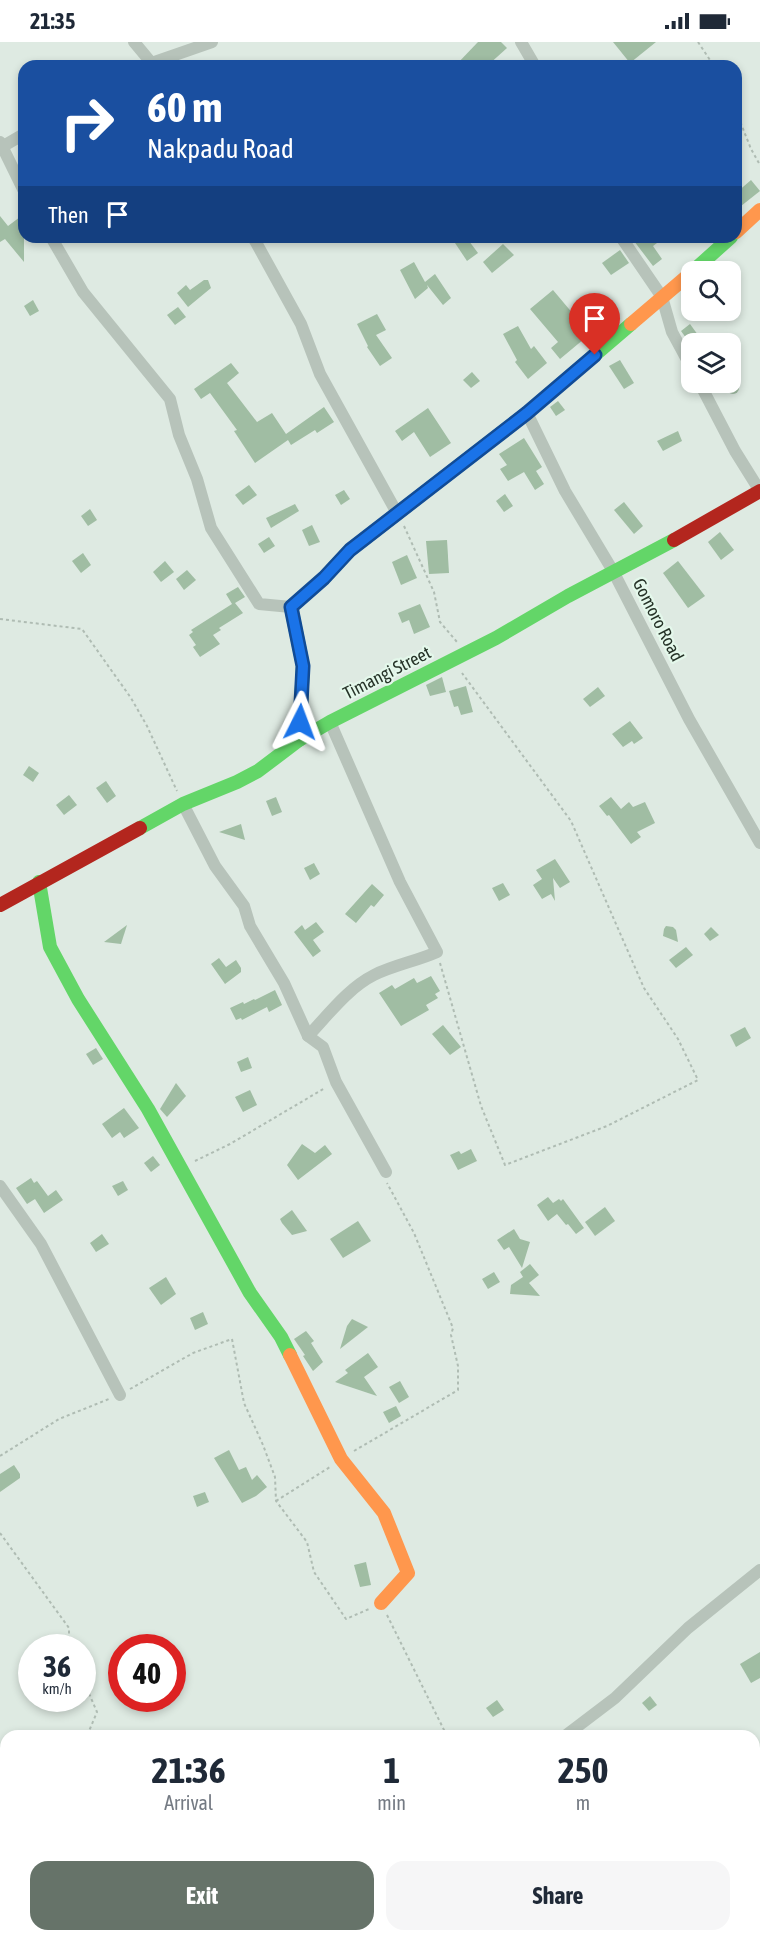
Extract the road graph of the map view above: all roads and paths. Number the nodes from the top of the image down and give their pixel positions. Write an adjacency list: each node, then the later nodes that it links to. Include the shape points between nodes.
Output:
1 (134, 42): 5 (street)
2 (212, 42): 6 (street)
3 (521, 42): 7 (street)
4 (698, 42): 8 (path)
5 (147, 60)
6 (163, 60)
7 (532, 60)
8 (710, 60)
9 (742, 126): 12 (path)
10 (18, 137): 11 (street)
11 (1, 145): 13 (street)
12 (760, 165)
13 (18, 179)
14 (760, 210): 15 (street)
15 (742, 226)
16 (54, 243): 29 (street, via 83,292 170,399 211,528 259,604)
17 (256, 243): 27 (street, via 301,324 320,374)
18 (625, 243): 22 (street)
19 (723, 243): 20 (street)
20 (704, 261)
21 (681, 281): 22 (street)
22 (662, 297): 23 (street); 25 (street)
23 (681, 349)
24 (705, 393): 26 (street)
25 (527, 413): 27 (street); 28 (street, Gomoro Road, via 565,491)
26 (760, 491): 28 (street, Timangi Street)
27 (397, 513): 29 (street, via 350,550); 31 (path, via 434,592 440,622)
28 (613, 571): 31 (street, Timangi Street); 35 (street, Gomoro Road, via 689,719)
29 (291, 607): 33 (street, via 303,666)
30 (0, 619): 34 (path, via 82,629 131,698)
31 (459, 657): 32 (street, Timangi Street); 38 (path, via 571,821 644,988 678,1039 698,1080 607,1126 505,1165 481,1106)
32 (330, 722): 33 (street, Timangi Street); 38 (street, via 399,882)
33 (299, 741): 34 (street, Timangi Street, via 248,776)
34 (183, 804): 36 (street, Timangi Street); 39 (street, via 214,866 244,906 250,926 284,983)
35 (760, 843)
36 (39, 882): 37 (street, Timangi Street); 41 (street, via 50,947)
37 (0, 905)
38 (437, 952): 39 (street, via 372,976 342,1000)
39 (308, 1036): 40 (street, via 322,1047)
40 (336, 1082): 41 (path); 42 (street)
41 (181, 1168): 46 (street, via 250,1293 281,1337)
42 (386, 1172): 46 (path, via 387,1183 405,1213 453,1328 458,1390)
43 (0, 1186): 44 (street, via 41,1244)
44 (120, 1395): 45 (path, via 59,1419); 47 (path, via 193,1353 232,1339 243,1402 275,1477)
45 (0, 1456)
46 (341, 1459): 47 (path); 50 (street, via 384,1513 408,1573)
47 (276, 1501): 50 (path, via 307,1542 314,1572 346,1619)
48 (0, 1533): 51 (path, via 69,1628)
49 (760, 1570): 55 (street, via 688,1628 615,1698)
50 (381, 1603): 54 (path)
51 (69, 1634)
52 (96, 1710): 53 (path)
53 (90, 1730)
54 (444, 1730)
55 (573, 1730)

